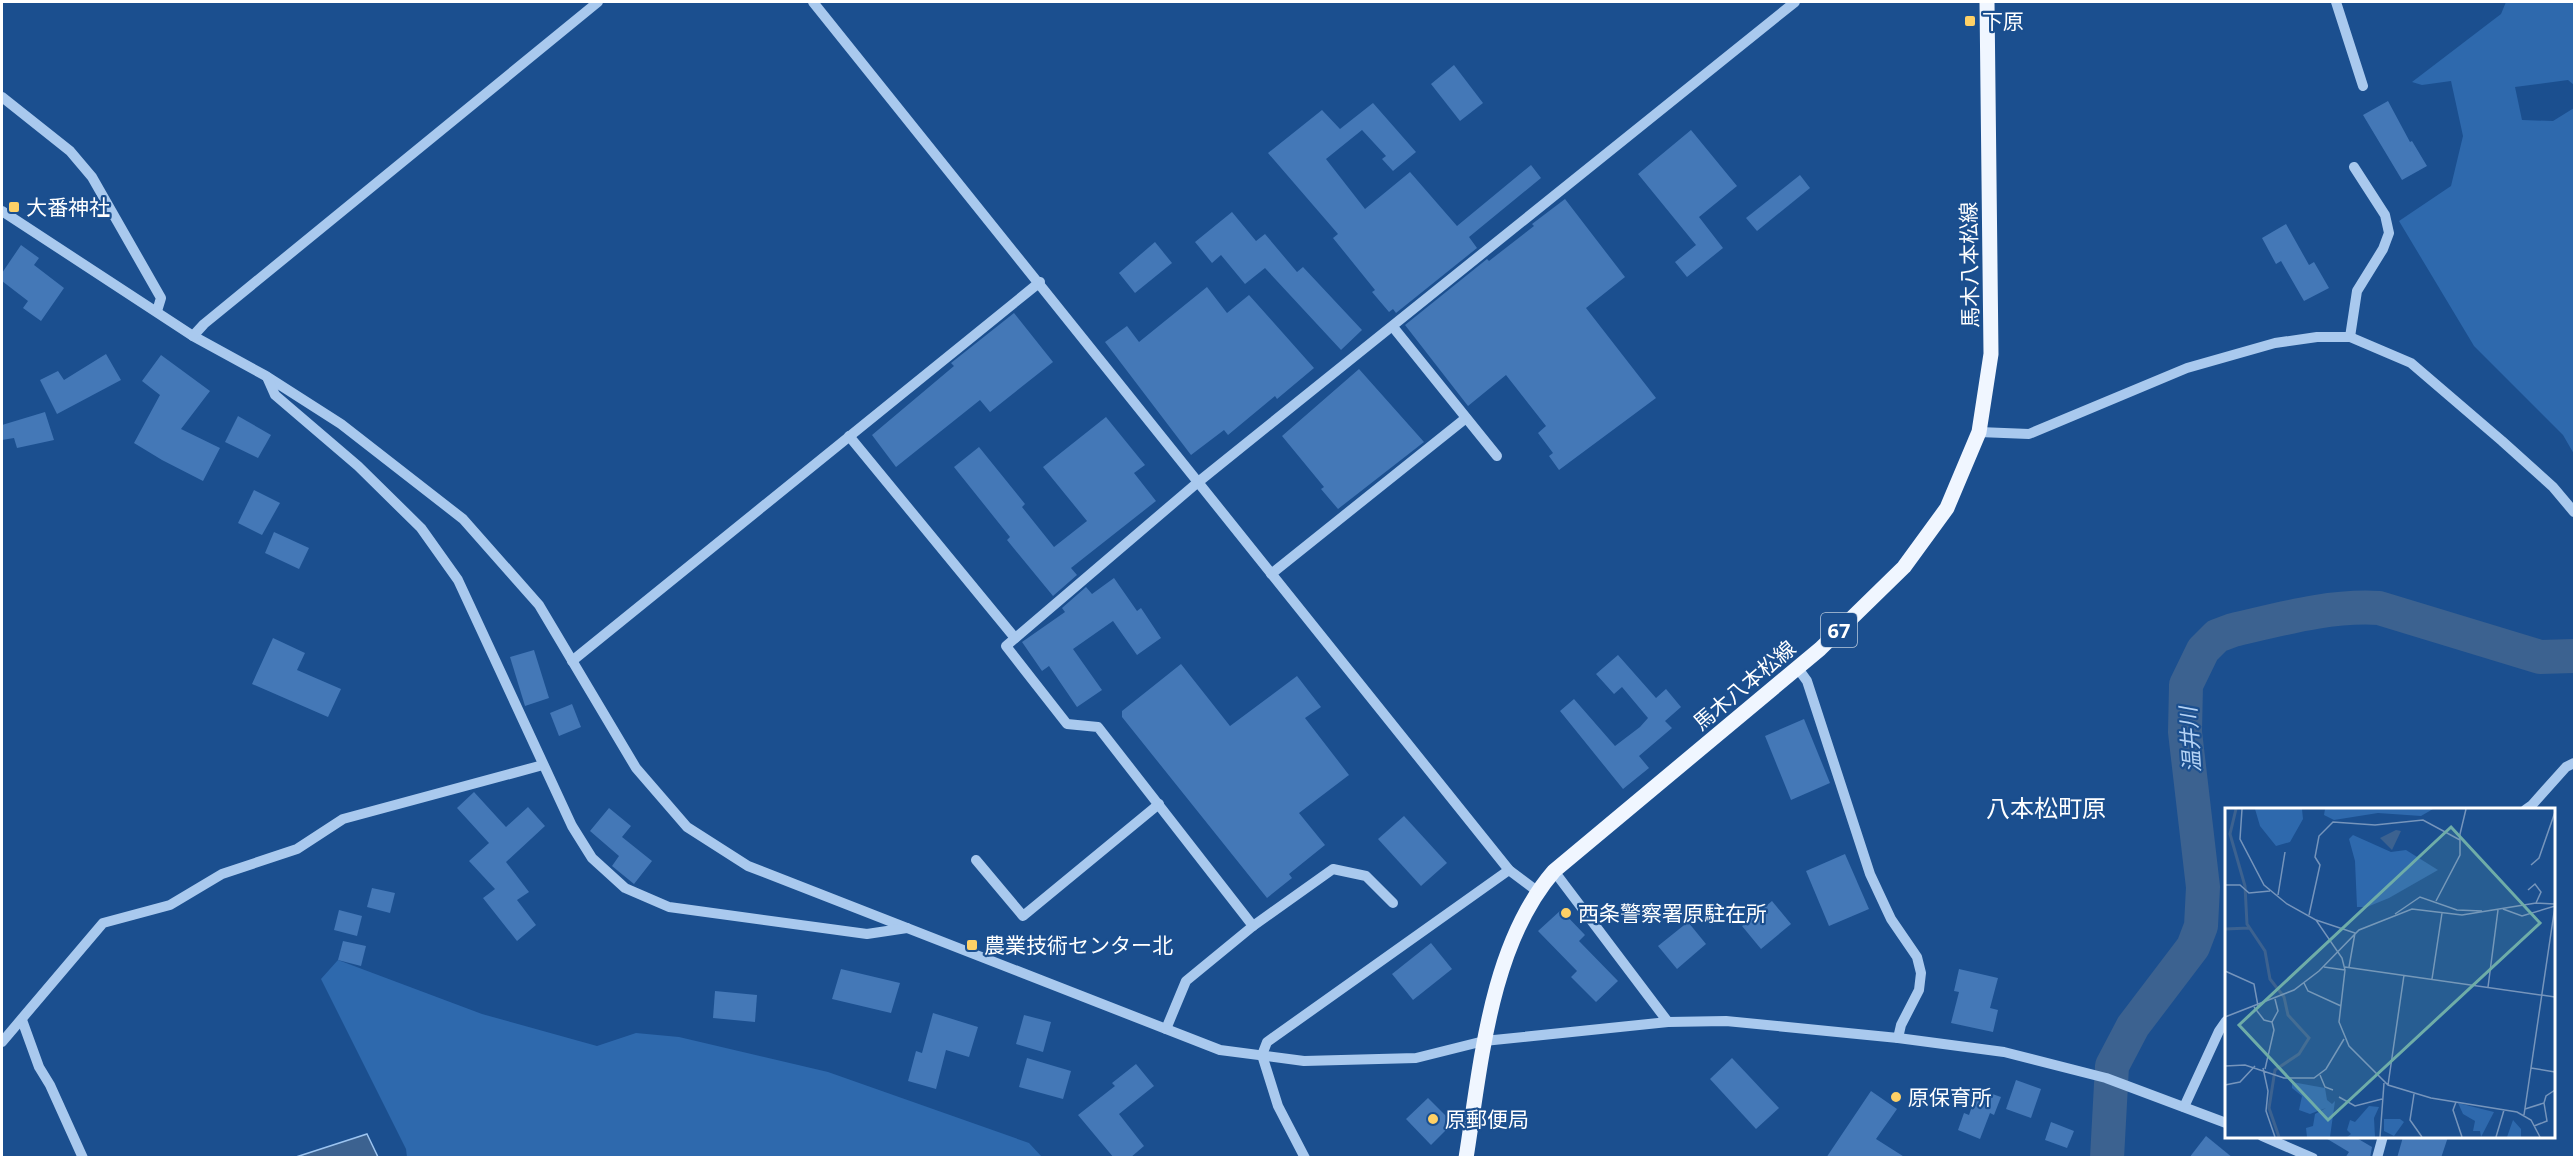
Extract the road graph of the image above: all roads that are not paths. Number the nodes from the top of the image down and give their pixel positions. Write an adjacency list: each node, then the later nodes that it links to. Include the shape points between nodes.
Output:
1 (598, 2): 13 (street, via 216,313)
2 (813, 2): 10 (street)
3 (1795, 2): 12 (street)
4 (1987, 2): 17 (main road, 馬木八本松線 / 67, via 1991,354)
5 (2336, 2): 6 (street)
6 (2363, 86)
7 (2, 97): 11 (street, via 70,151 92,177 161,298)
8 (2354, 167): 14 (street, via 2385,215 2389,233 2357,291)
9 (2, 211): 11 (street)
10 (1040, 282): 18 (street); 20 (street)
11 (157, 311): 13 (street)
12 (1393, 327): 16 (street); 20 (street)
13 (193, 336): 15 (street)
14 (2350, 337): 17 (street, via 2275,343 2187,368 2029,434); 21 (street, via 2411,363 2502,441)
15 (266, 376): 24 (street, via 341,424 463,519 539,605); 27 (street, via 275,395 358,466 421,528 458,580)
16 (1466, 418): 19 (street); 22 (street)
17 (1979, 432): 25 (main road, 馬木八本松線 / 67, via 1947,508 1904,567)
18 (849, 436): 23 (street); 24 (street)
19 (1497, 456)
20 (1197, 483): 22 (street); 23 (street)
21 (2574, 512)
22 (1271, 574): 31 (street)
23 (1015, 638): 28 (street, via 1006,646 1067,724 1098,727)
24 (572, 661): 36 (street, via 636,768 687,827 748,866)
25 (1797, 668): 32 (main road, 馬木八本松線 / 67); 41 (street, via 1807,681 1870,874 1890,920 1917,957 1921,973 1919,990)
26 (2574, 764): 29 (street, via 2566,767)
27 (543, 765): 36 (street, via 592,858 625,888 669,907 867,934); 37 (street, via 342,819 297,849 222,874 170,905 104,923)
28 (1159, 804): 30 (street, via 1023,916); 35 (street)
29 (2528, 808)
30 (976, 860)
31 (1509, 870): 33 (street); 44 (street, via 1267,1042)
32 (1554, 871): 33 (main road, 馬木八本松線 / 67); 38 (street)
33 (1537, 891): 42 (main road, 馬木八本松線 / 67, via 1502,966)
34 (1393, 903): 35 (street, via 1366,876 1333,869)
35 (1253, 926): 40 (street, via 1186,981)
36 (908, 928): 40 (street)
37 (22, 1020): 43 (street); 49 (street, via 39,1068)
38 (1668, 1022): 41 (street, via 1726,1021); 42 (street)
39 (2225, 1022): 45 (street)
40 (1166, 1029): 44 (street, via 1220,1050)
41 (1898, 1038): 45 (street, via 2004,1052 2106,1078)
42 (1484, 1041): 44 (street, via 1416,1058 1304,1061); 51 (main road, 馬木八本松線 / 67)
43 (2, 1042)
44 (1262, 1055): 50 (street, via 1278,1106)
45 (2184, 1107): 46 (street)
46 (2225, 1123)
47 (2264, 1138): 52 (street)
48 (2383, 1138): 53 (street)
49 (83, 1158)
50 (1305, 1158)
51 (1466, 1158)
52 (2313, 1158)
53 (2377, 1158)

